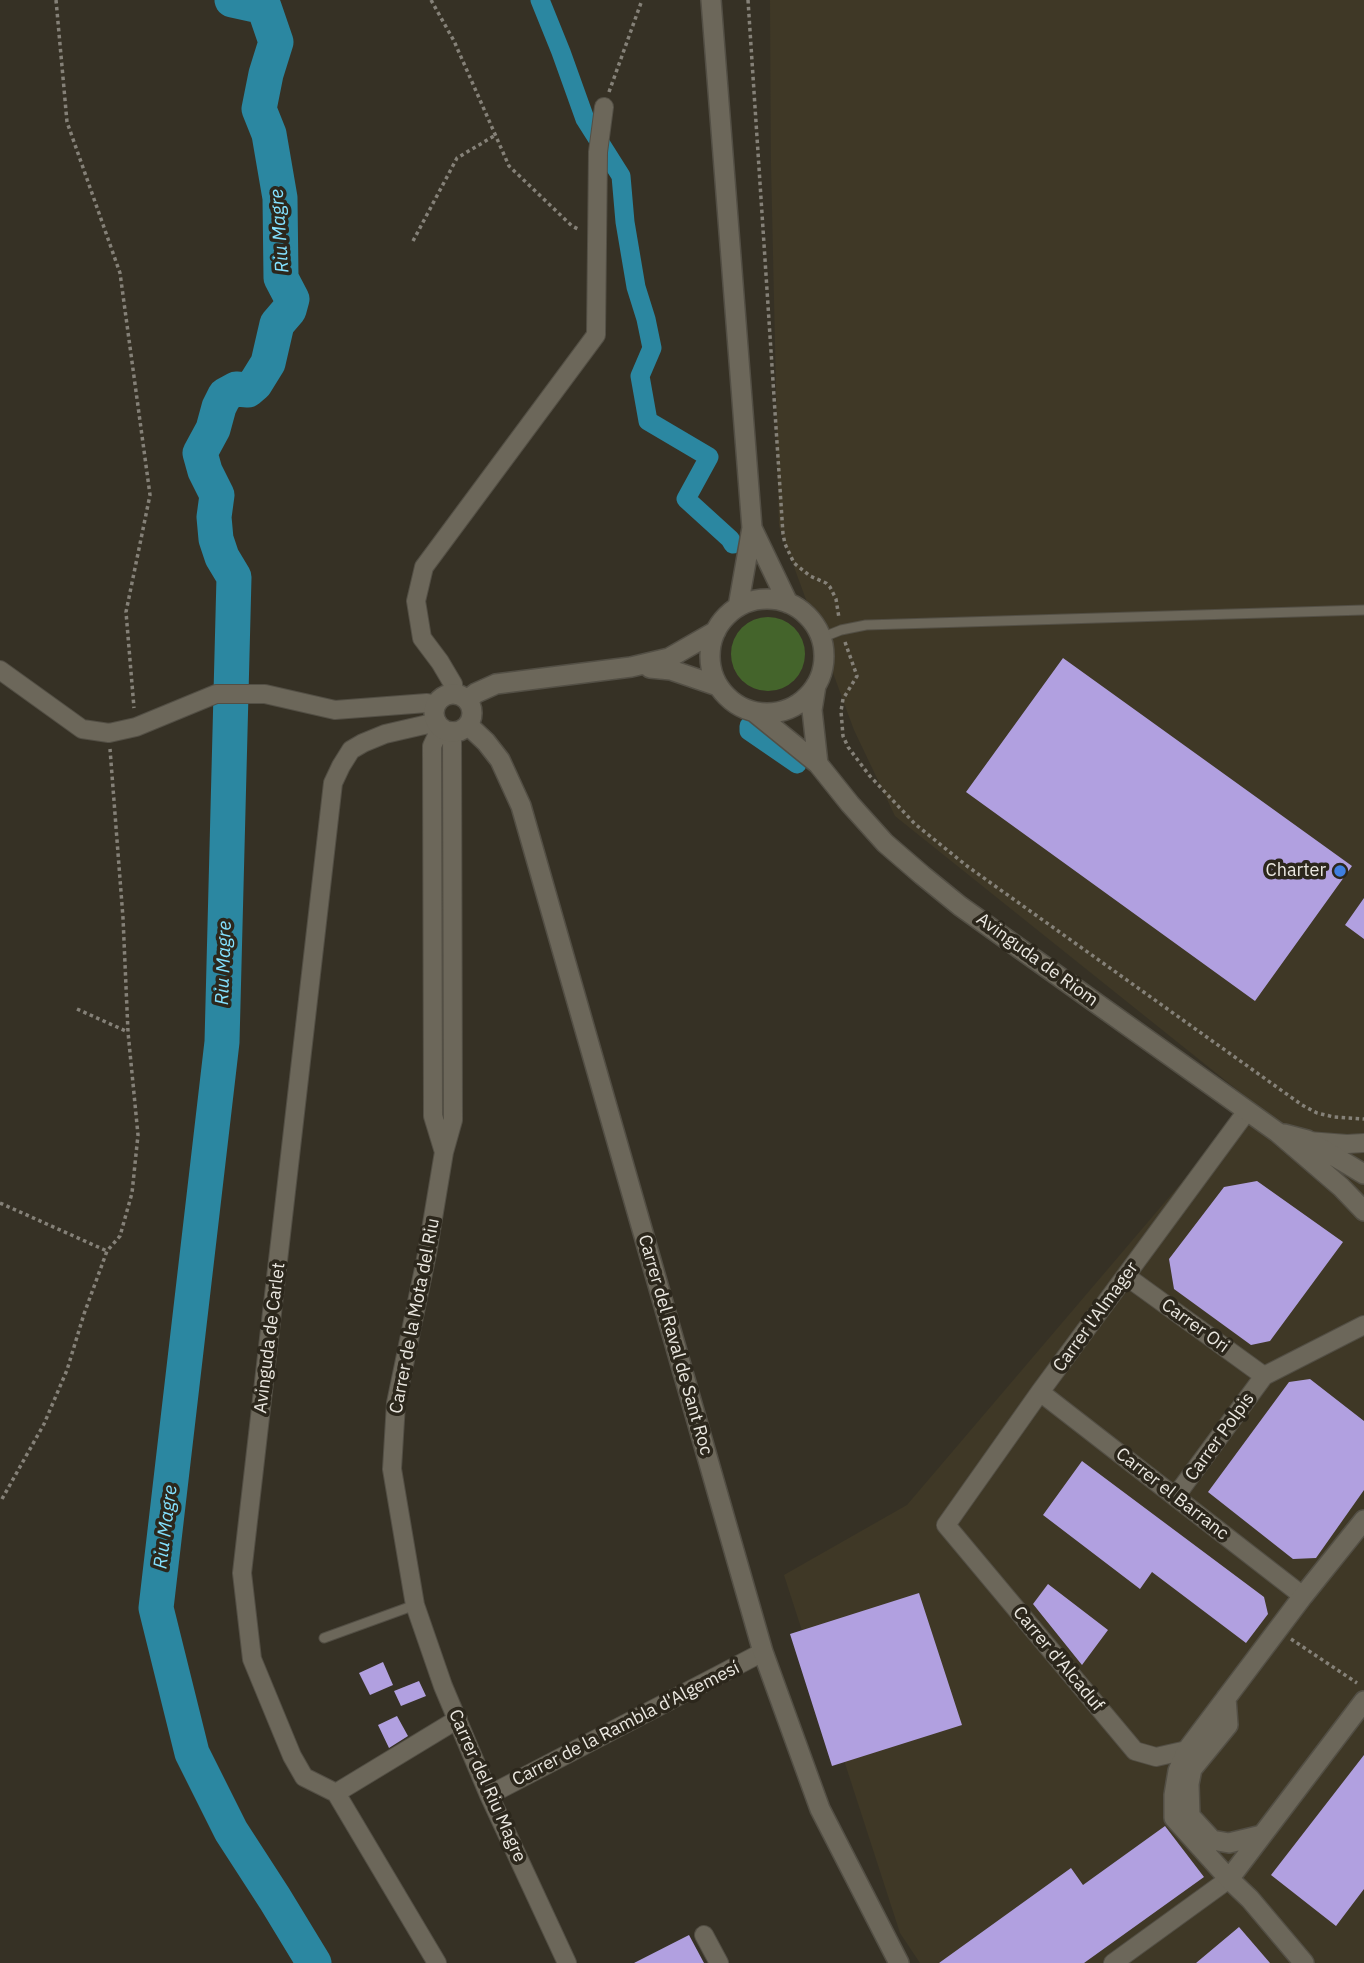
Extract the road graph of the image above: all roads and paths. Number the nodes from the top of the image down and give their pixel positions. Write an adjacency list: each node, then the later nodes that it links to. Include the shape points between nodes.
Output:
1 (55, 0): 24 (path, via 67,122 120,272 149,495 127,612)
2 (431, 0): 7 (path, via 454,41)
3 (642, 0): 6 (path)
4 (712, 0): 10 (street)
5 (748, 0): 14 (path, via 783,534 794,563 834,593)
6 (602, 116): 8 (street)
7 (494, 136): 8 (path, via 509,166 572,226); 9 (path, via 457,158)
8 (598, 239): 21 (street, via 596,335 424,567 416,601 422,638)
9 (413, 241)
10 (752, 528): 11 (street); 12 (street)
11 (788, 603): 12 (street, via 771,599); 16 (street, via 802,611)
12 (737, 607): 15 (street)
13 (1364, 610): 14 (lane, via 866,625)
14 (841, 630): 16 (lane); 30 (path, via 857,676 843,699 843,736 869,775 915,824 1302,1105 1334,1117)
15 (716, 631): 17 (street, via 669,658); 20 (street, via 710,649 711,668)
16 (821, 638): 19 (street, via 824,654)
17 (631, 667): 20 (street, via 671,670); 21 (street, via 496,684)
18 (0, 670): 25 (street, via 82,729)
19 (816, 685): 22 (street, via 790,709); 26 (street, via 812,710)
20 (719, 686): 22 (street, via 728,698)
21 (461, 697): 23 (street, via 444,697); 23 (street, via 470,704 472,715)
22 (754, 712): 26 (street, Avinguda de Riom)
23 (447, 722): 24 (street, via 427,703 335,710 254,693 216,694); 47 (street, Carrer de la Mota del Riu, via 432,746 433,1116 443,1152 396,1403 392,1469); 50 (street, Carrer del Raval de Sant Roc, via 486,742 522,806); 56 (street, Avinguda de Carlet, via 363,743 351,750 333,783 242,1573 252,1659 283,1736 304,1777)
24 (136, 727): 25 (street)
25 (109, 733): 28 (path)
26 (818, 764): 29 (street, Avinguda de Riom, via 885,843 960,906)
27 (77, 1009): 28 (path)
28 (128, 1032): 37 (path, via 138,1135 132,1193 120,1236)
29 (1247, 1111): 31 (street, Avinguda de Riom); 38 (street, Carrer l'Almager)
30 (1364, 1119)
31 (1277, 1132): 32 (street, Avinguda de Riom); 36 (street, Avinguda de Riom)
32 (1307, 1140): 33 (street); 34 (street, Avinguda de Riom)
33 (1364, 1143)
34 (1364, 1174)
35 (0, 1203): 37 (path)
36 (1364, 1211)
37 (107, 1251): 43 (path, via 44,1424)
38 (1126, 1276): 40 (street, Carrer Ori); 41 (street, Carrer l'Almager)
39 (1364, 1325): 40 (street)
40 (1264, 1376): 42 (street, Carrer Polpis)
41 (1040, 1392): 42 (street, Carrer el Barranc); 45 (street, Carrer l'Almager)
42 (1175, 1497): 46 (street, Carrer el Barranc)
43 (2, 1499)
44 (1364, 1520): 46 (street)
45 (946, 1525): 55 (street, Carrer d'Alcaduf, via 1135,1751 1156,1757)
46 (1303, 1596): 48 (street)
47 (415, 1605): 49 (lane); 54 (street, Carrer del Riu Magre)
48 (1278, 1630): 51 (path); 52 (street)
49 (324, 1637)
50 (763, 1653): 57 (street, Carrer de la Rambla d'Algemesí); 64 (street, Carrer del Raval de Sant Roc, via 820,1809)
51 (1364, 1688)
52 (1226, 1698): 55 (street); 58 (street, via 1228,1725 1192,1769 1190,1816 1212,1840 1229,1843)
53 (1364, 1700): 58 (street)
54 (458, 1719): 56 (street); 57 (street, Carrer del Riu Magre)
55 (1187, 1750): 59 (street, via 1178,1772 1174,1818)
56 (336, 1793): 61 (street)
57 (489, 1795): 62 (street, Carrer del Riu Magre)
58 (1262, 1835): 59 (street)
59 (1229, 1879): 65 (street); 66 (street)
60 (704, 1935): 63 (street)
61 (437, 1963)
62 (567, 1963)
63 (719, 1963)
64 (899, 1963)
65 (1113, 1963)
66 (1304, 1963)

